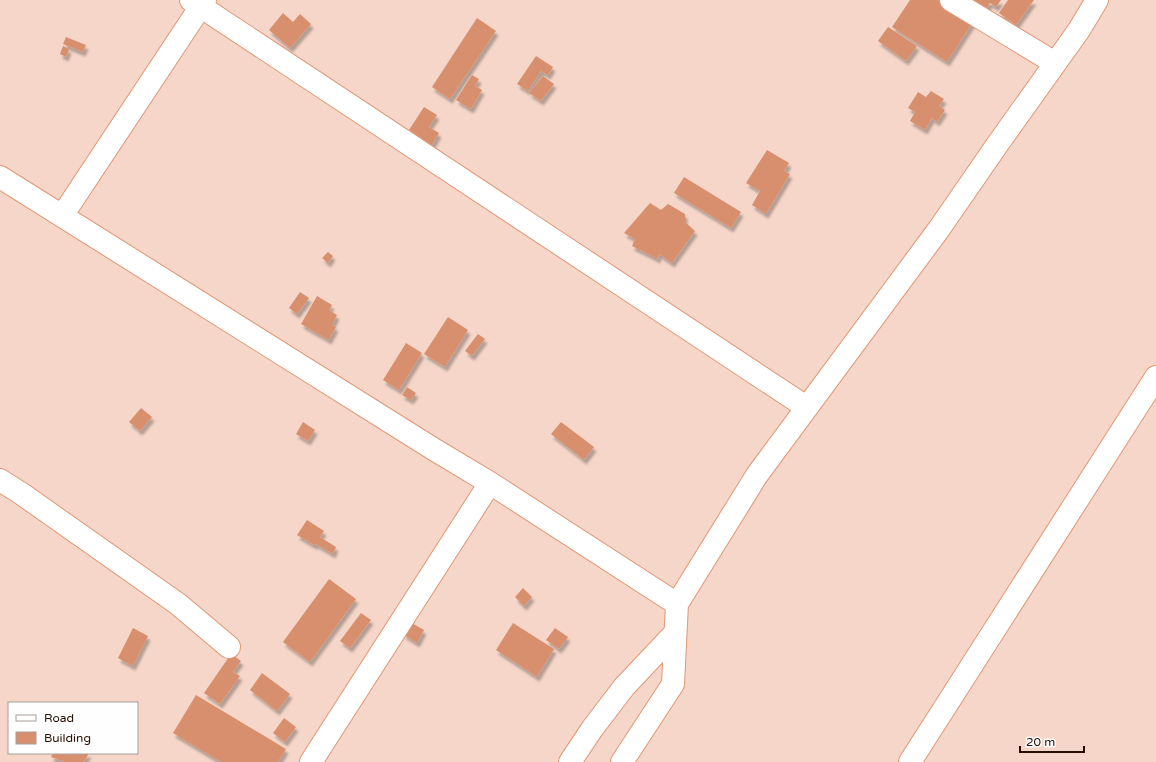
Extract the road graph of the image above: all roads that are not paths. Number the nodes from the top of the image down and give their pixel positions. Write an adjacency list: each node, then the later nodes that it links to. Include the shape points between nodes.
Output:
1 (951, 0): 4 (street)
2 (1097, 0): 4 (street)
3 (199, 2): 6 (street); 8 (street)
4 (1055, 63): 8 (street, via 939,229)
5 (0, 177): 6 (street)
6 (62, 216): 10 (street)
7 (1156, 377): 17 (street)
8 (806, 407): 11 (street, via 757,474)
9 (0, 480): 13 (street, via 178,604)
10 (490, 483): 11 (street); 14 (street)
11 (676, 604): 12 (street)
12 (676, 633): 15 (street, via 624,687); 16 (street, via 673,684)
13 (229, 647)
14 (311, 762)
15 (570, 762)
16 (622, 762)
17 (910, 762)

